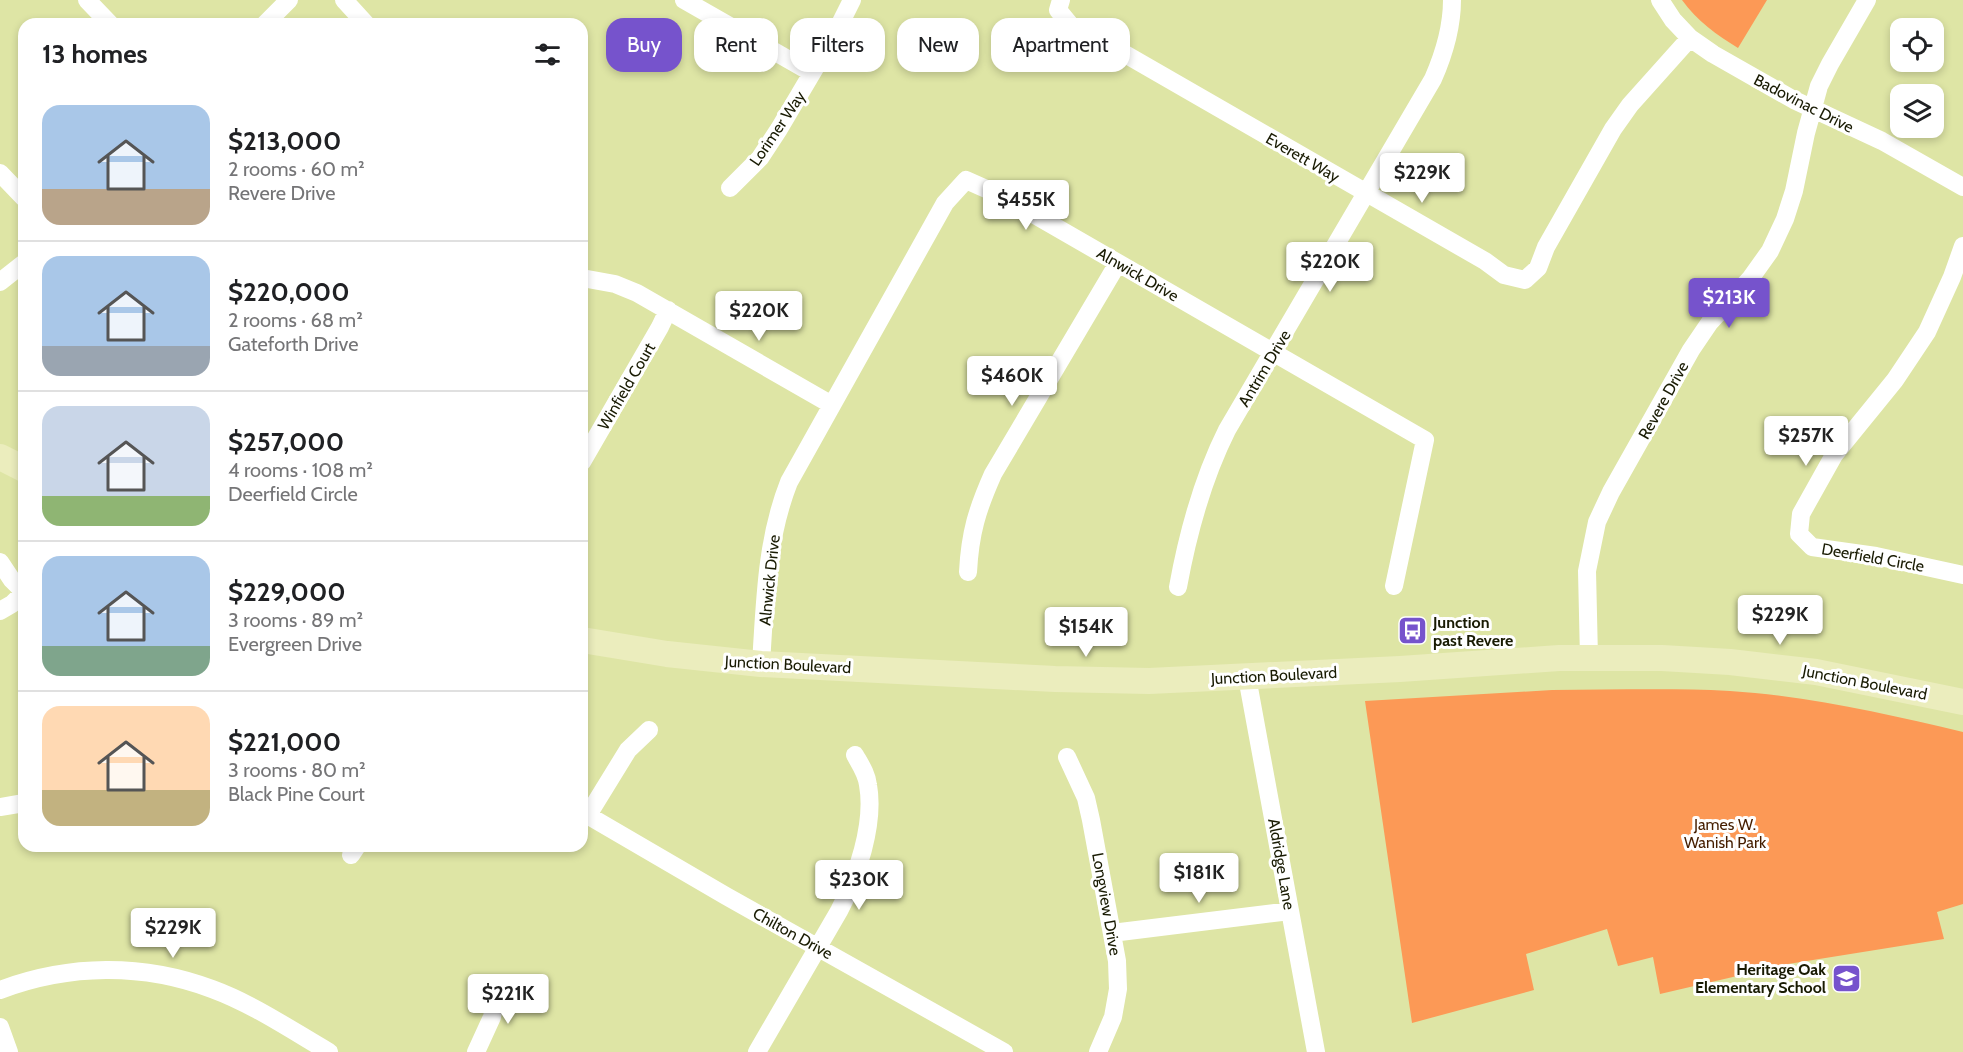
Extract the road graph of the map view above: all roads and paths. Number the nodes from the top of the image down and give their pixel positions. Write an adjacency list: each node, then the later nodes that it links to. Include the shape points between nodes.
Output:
1 (87, 0): 10 (street)
2 (289, 0): 11 (street)
3 (344, 0): 12 (street)
4 (684, 0): 14 (street)
5 (852, 0): 14 (street, Lorimer Way)
6 (1061, 0): 20 (street, Everett Way, via 1058,10 1072,27)
7 (1452, 0): 20 (street, Antrim Drive, via 1443,57)
8 (1660, 0): 13 (street, Badovinac Drive)
9 (1867, 0): 15 (street, Revere Drive, via 1819,86)
10 (104, 18)
11 (271, 18)
12 (360, 18)
13 (1690, 38): 15 (street, Badovinac Drive); 20 (street, Everett Way, via 1613,129 1538,268 1525,280 1504,275)
14 (812, 73): 18 (street, Lorimer Way, via 760,158)
15 (1813, 109): 17 (street, Badovinac Drive, via 1882,141); 41 (street, Revere Drive, via 1794,191 1770,251 1691,350 1597,522 1587,571)
16 (0, 173): 19 (street)
17 (1963, 187)
18 (730, 188)
19 (18, 192)
20 (1367, 193): 27 (street, Antrim Drive)
21 (1963, 246): 34 (street, Deerfield Circle, via 1927,332 1834,455 1801,514 1799,534 1812,547)
22 (1118, 263): 27 (street, Alnwick Drive); 28 (street, Alnwick Drive, via 1002,196 966,180 945,203); 33 (street, via 993,474 978,507)
23 (18, 268): 25 (street)
24 (588, 279): 26 (street, via 615,284)
25 (0, 282)
26 (668, 310): 28 (street); 29 (street, Winfield Court)
27 (1274, 352): 36 (street, Alnwick Drive, via 1425,440); 37 (street, Antrim Drive, via 1212,460 1185,548)
28 (832, 405): 42 (street, Alnwick Drive, via 800,459 780,504 769,565)
29 (588, 452)
30 (0, 457): 31 (main road)
31 (18, 467)
32 (0, 562): 35 (street)
33 (968, 572)
34 (1963, 575)
35 (18, 586)
36 (1394, 586)
37 (1178, 587)
38 (18, 598): 39 (street)
39 (0, 611)
40 (588, 641): 42 (main road, Junction Boulevard)
41 (1589, 658): 43 (main road, Junction Boulevard); 44 (main road, Junction Boulevard, via 1741,663 1816,672)
42 (761, 663): 43 (main road, Junction Boulevard, via 1055,679)
43 (1247, 677): 52 (street, Aldridge Lane)
44 (1963, 702)
45 (649, 730): 50 (street, via 628,750)
46 (855, 755): 54 (street, via 868,784 867,824 849,891)
47 (1067, 757): 53 (street, Longview Drive, via 1086,798)
48 (18, 803): 49 (street)
49 (0, 807)
50 (588, 810)
51 (588, 816): 54 (street, Chilton Drive)
52 (1290, 911): 53 (street); 64 (street, Aldridge Lane)
53 (1112, 933): 63 (street, Longview Drive, via 1118,989 1113,1017)
54 (818, 946): 61 (street); 62 (street, Chilton Drive)
55 (499, 983): 60 (street, via 492,1017)
56 (0, 990): 59 (street, via 72,971 133,970 161,975 213,989)
57 (0, 1027): 58 (street)
58 (9, 1052)
59 (329, 1052)
60 (476, 1052)
61 (757, 1052)
62 (1004, 1052)
63 (1098, 1052)
64 (1316, 1052)

